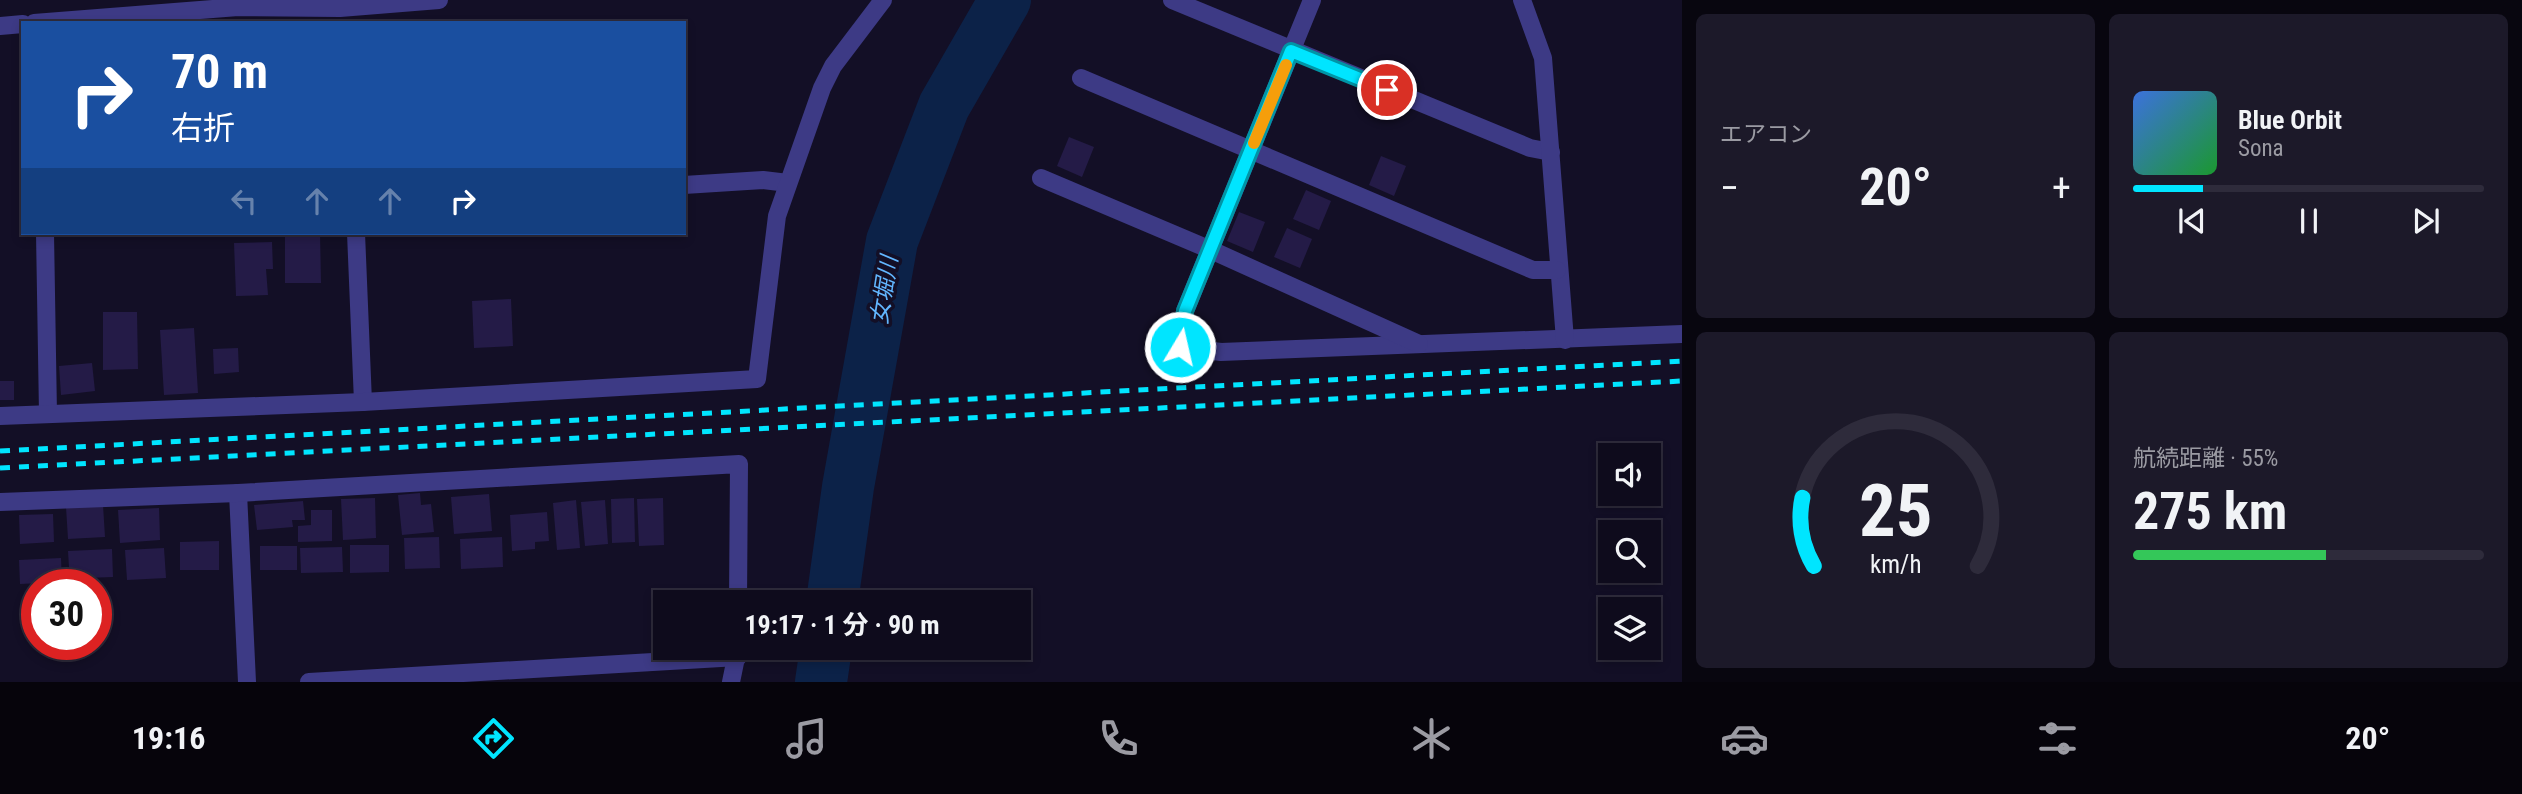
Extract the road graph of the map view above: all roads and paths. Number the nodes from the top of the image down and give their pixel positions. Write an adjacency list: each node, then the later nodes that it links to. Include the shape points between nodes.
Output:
1 (439, 0): 7 (street)
2 (883, 0): 16 (street, via 833,66)
3 (1172, 0): 11 (street)
4 (1312, 0): 11 (street)
5 (1522, 0): 14 (street, via 1543,58)
6 (238, 4): 7 (street); 8 (street)
7 (340, 15)
8 (58, 21)
9 (21, 24): 10 (street)
10 (0, 26)
11 (1291, 51): 13 (street); 14 (street, via 1530,148)
12 (1081, 78): 13 (street)
13 (1251, 150): 20 (street); 21 (street, via 1533,270)
14 (1550, 152): 21 (street)
15 (1041, 178): 20 (street)
16 (788, 183): 17 (street, via 763,180); 25 (street, via 777,216 757,379)
17 (686, 186)
18 (45, 235): 26 (street)
19 (356, 235): 25 (street)
20 (1211, 250): 24 (street); 24 (street, via 1185,311 1180,347 1221,352)
21 (1557, 270): 23 (street)
22 (1682, 334): 23 (street)
23 (1564, 340): 24 (street)
24 (1422, 346)
25 (363, 402): 26 (street)
26 (48, 414): 27 (street)
27 (0, 416)
28 (238, 493): 29 (street); 30 (street, via 739,464); 33 (street)
29 (0, 502)
30 (738, 590)
31 (653, 658): 34 (street)
32 (736, 660): 35 (street)
33 (247, 682)
34 (309, 682)
35 (732, 682)

